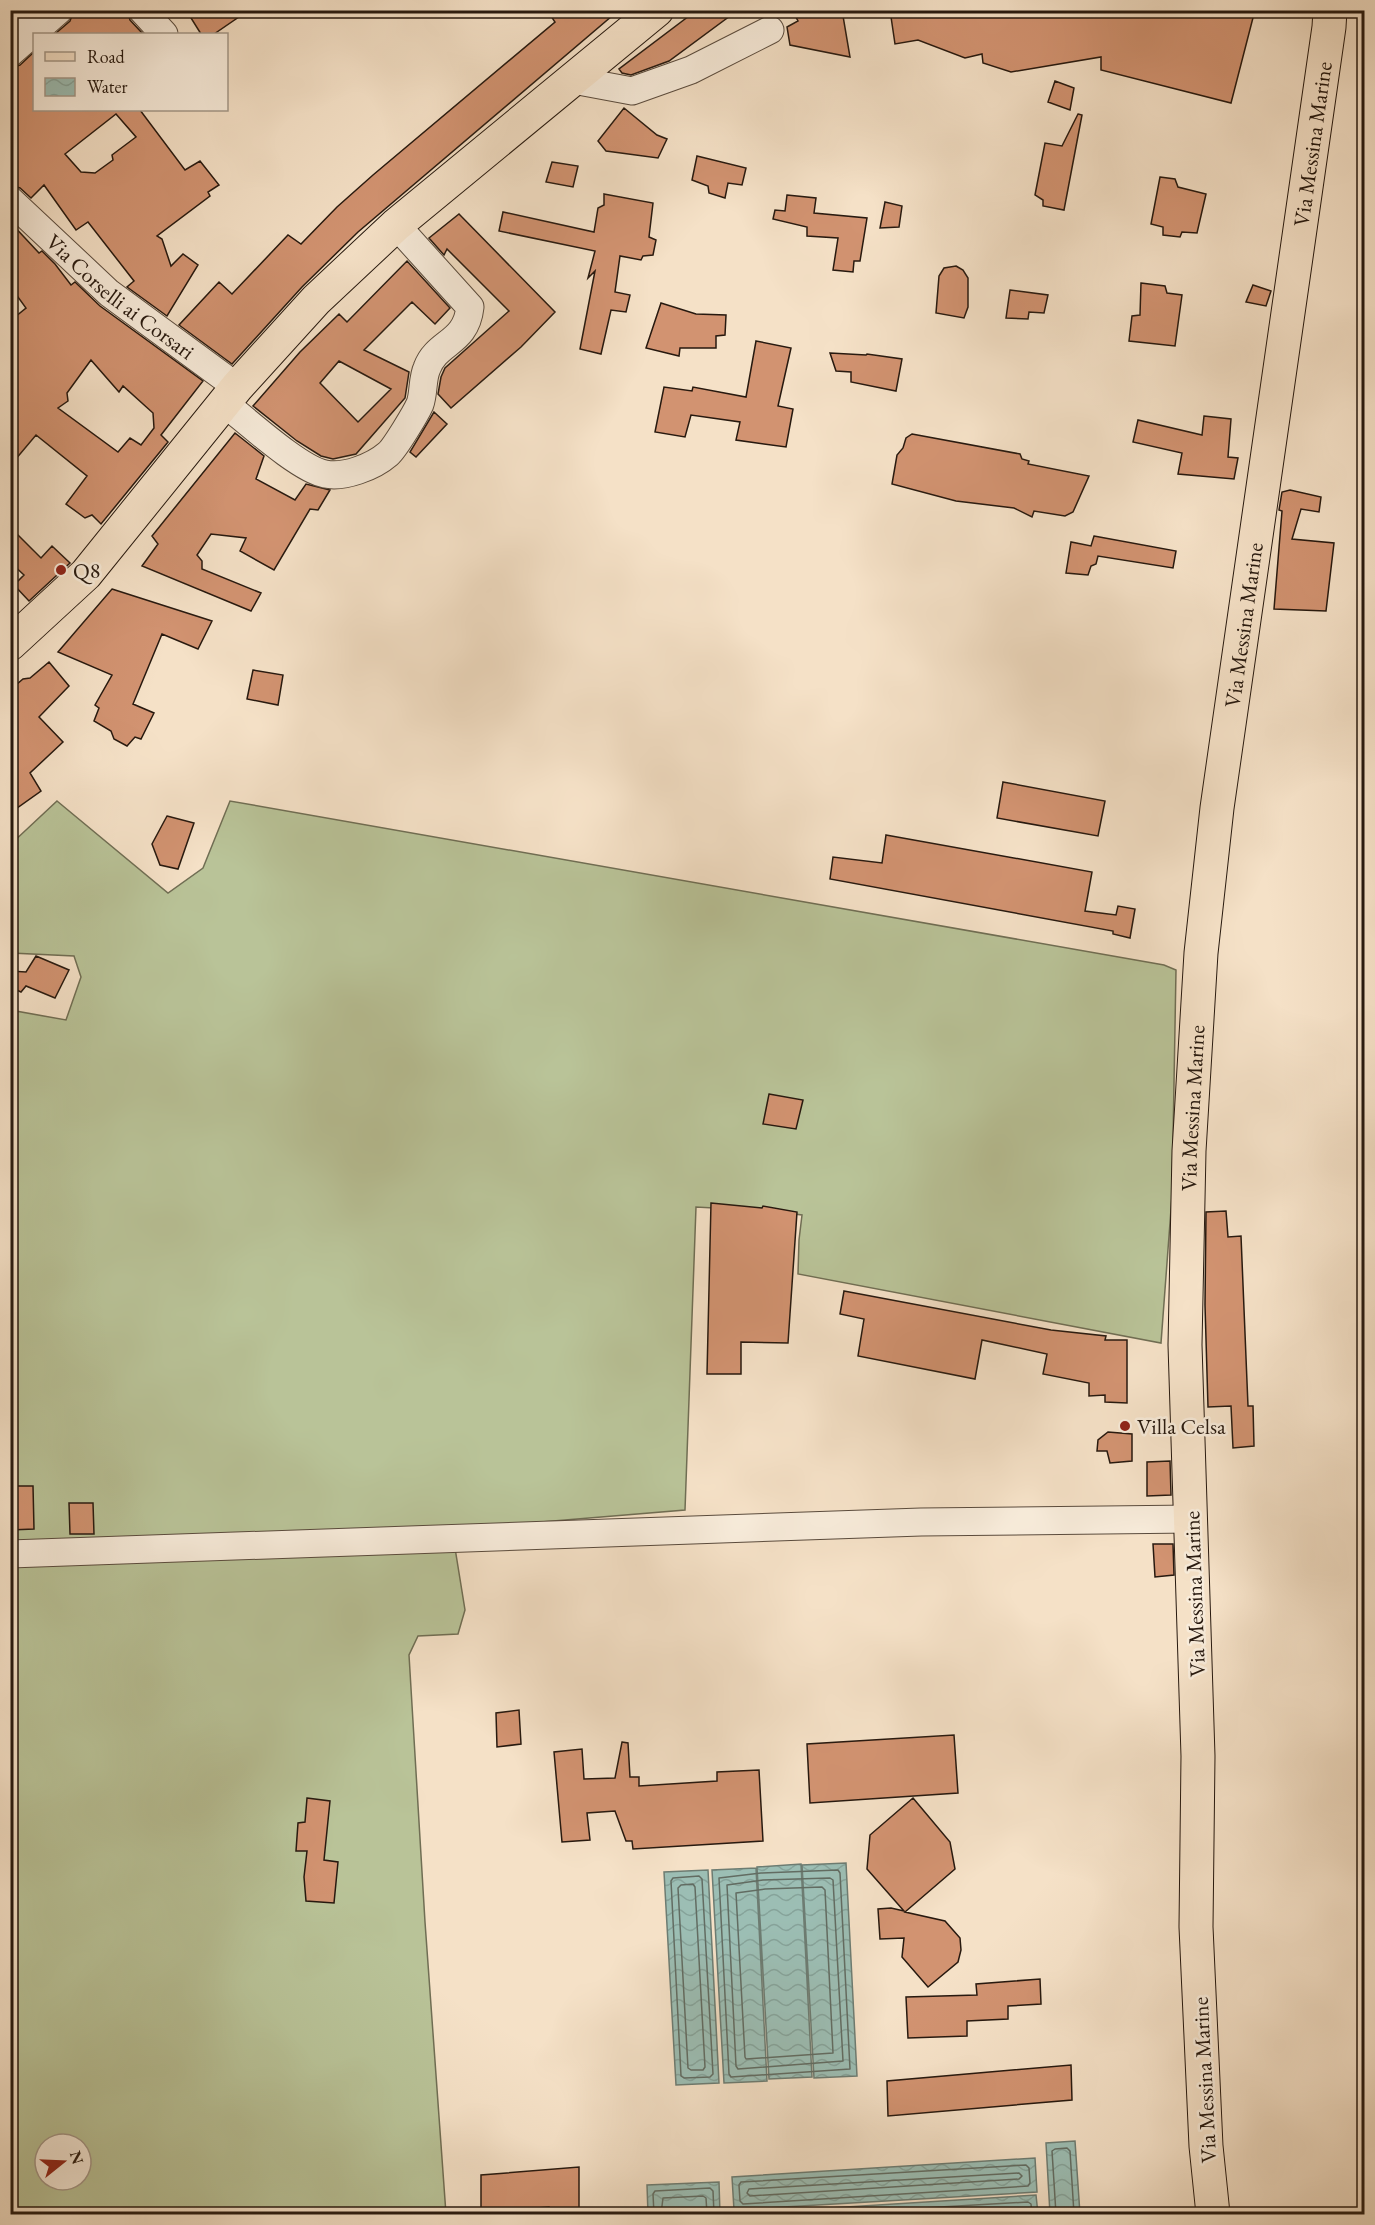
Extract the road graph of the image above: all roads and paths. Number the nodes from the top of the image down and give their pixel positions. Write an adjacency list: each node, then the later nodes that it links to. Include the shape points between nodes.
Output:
1 (12, 10): 9 (street)
2 (59, 10): 7 (street)
3 (142, 10): 8 (street)
4 (657, 10): 11 (main road)
5 (1330, 10): 16 (main road, Via Messina Marine, via 1238,600 1203,931 1191,1116 1185,1345)
6 (770, 30): 11 (street, via 692,70 632,91)
7 (34, 33)
8 (163, 33)
9 (33, 34): 10 (street)
10 (10, 53)
11 (573, 80): 13 (main road)
12 (10, 200): 14 (street, Via Corselli ai Corsari, via 109,293)
13 (396, 225): 14 (main road, via 316,300); 14 (street, Via Corselli ai Corsari, via 470,307 464,330 427,367 420,404 389,454 356,472 325,474 296,459)
14 (230, 395): 15 (main road, via 86,574)
15 (10, 644)
16 (1192, 1519): 17 (street, via 921,1522); 18 (main road, Via Messina Marine, via 1198,1756 1196,1927)
17 (10, 1554)
18 (1213, 2214)

